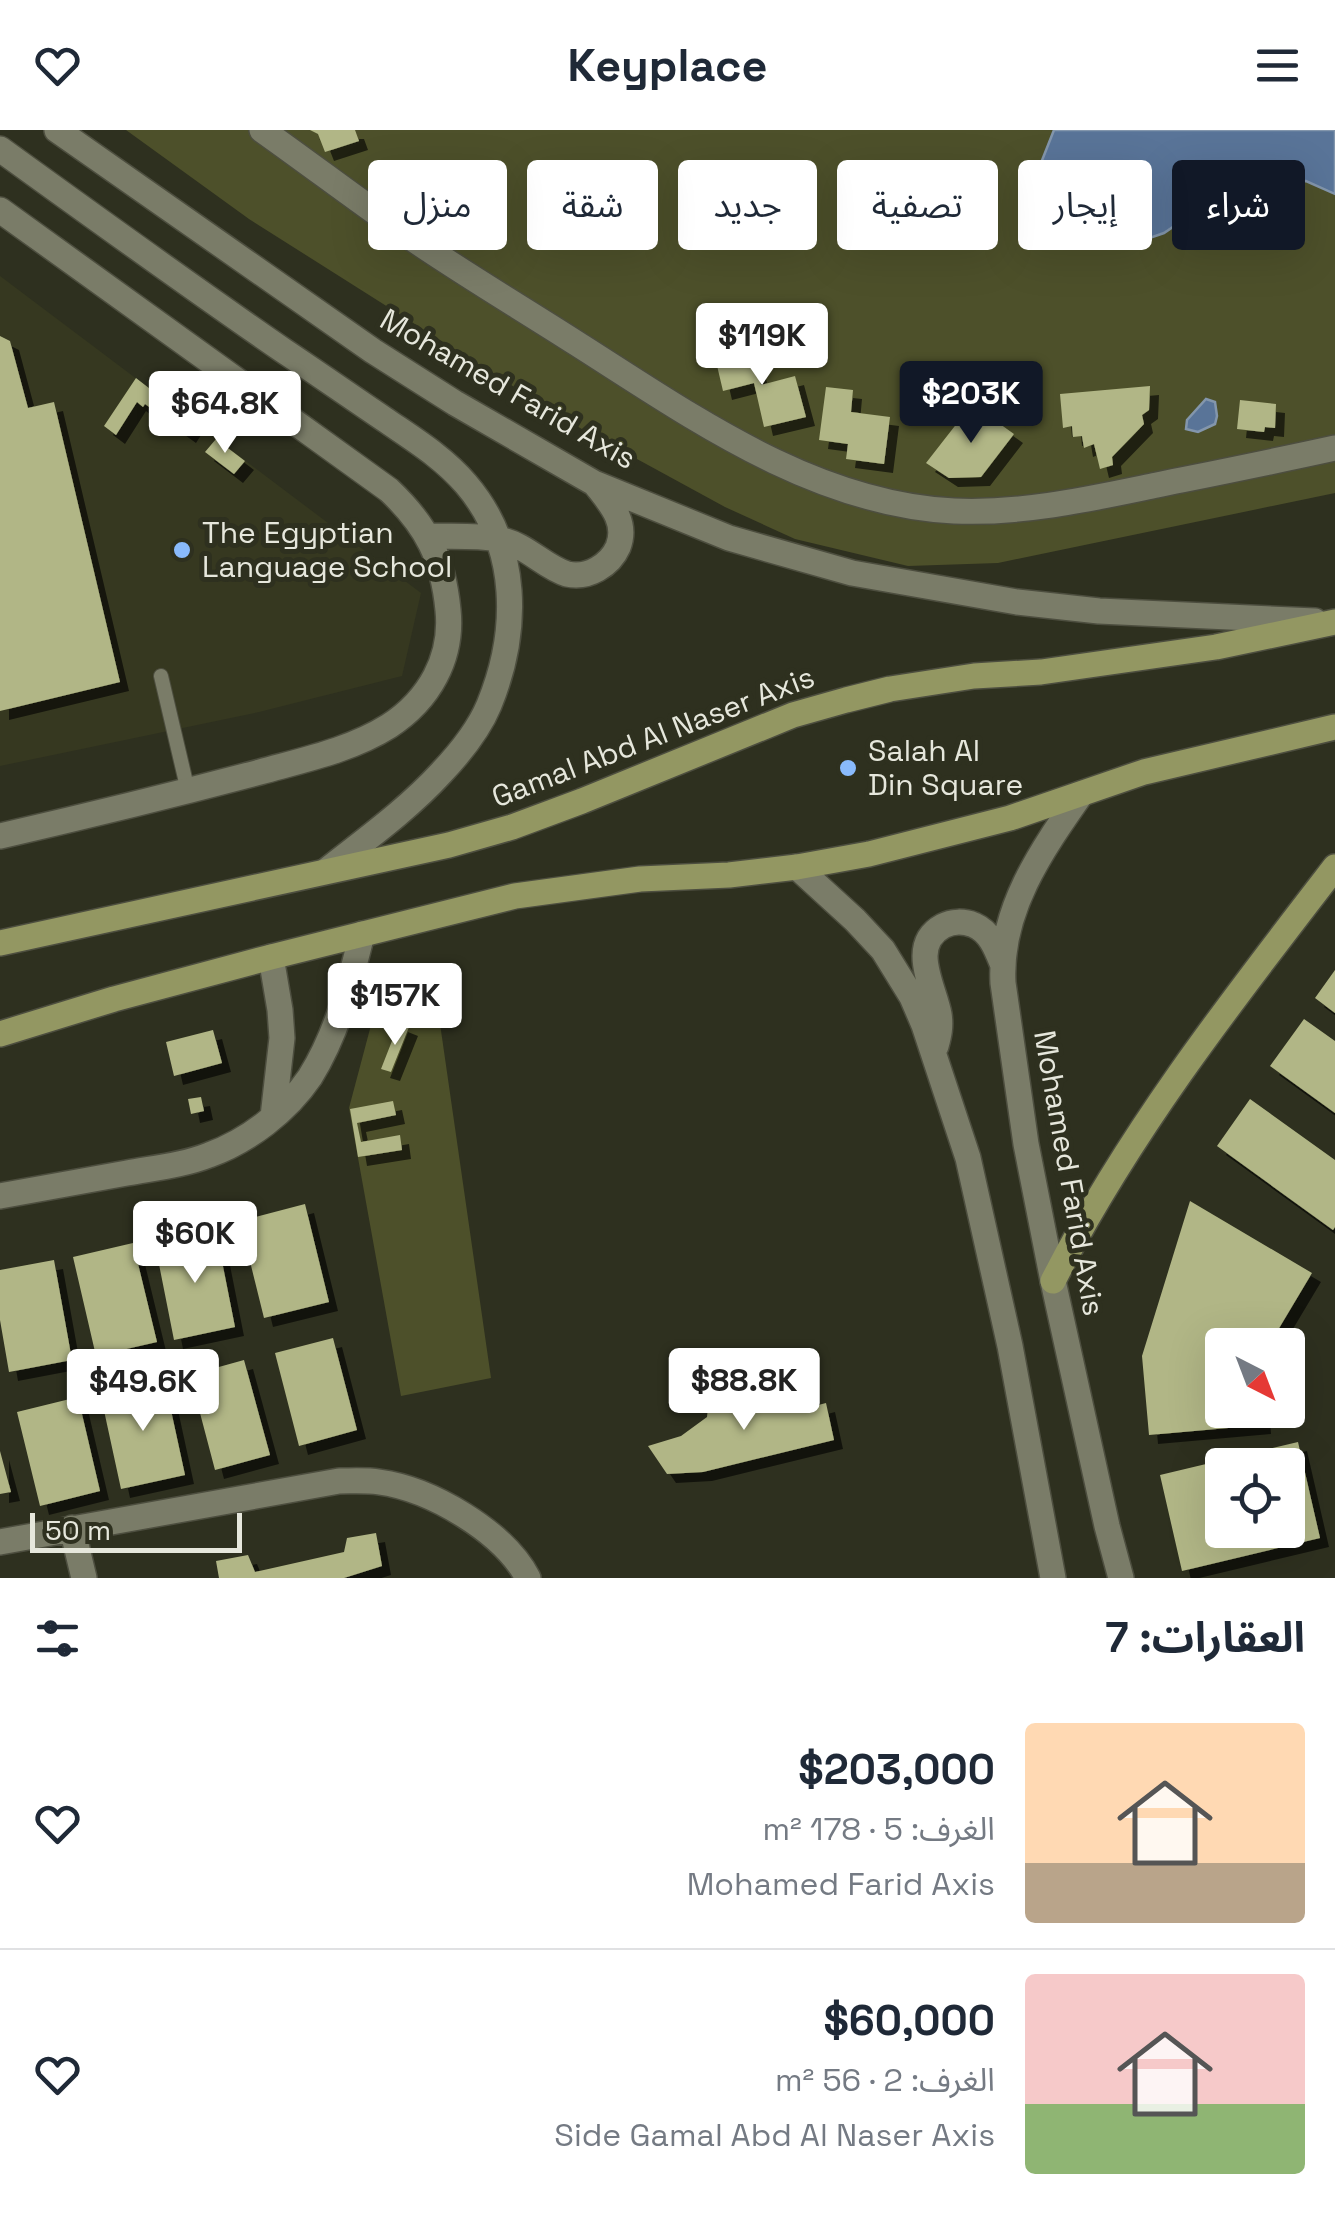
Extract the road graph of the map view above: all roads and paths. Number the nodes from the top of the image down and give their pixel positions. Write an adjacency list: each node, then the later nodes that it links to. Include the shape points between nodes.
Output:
1 (57, 130): 6 (main road, Mohamed Farid Axis, via 373,351)
2 (262, 130): 5 (main road, via 417,242 673,405 777,462 861,494 950,511 1031,508)
3 (0, 149): 8 (main road, via 429,450 468,486)
4 (0, 210): 7 (main road, via 389,490)
5 (1335, 448)
6 (594, 483): 8 (main road, via 622,529 616,552 599,569 567,574); 9 (main road, Mohamed Farid Axis, via 729,538 852,573 1098,611)
7 (428, 536): 8 (main road); 12 (main road, via 444,582 447,646 413,707 389,726 323,754)
8 (498, 539): 17 (main road, via 510,584 510,624 488,709 442,773)
9 (1335, 622): 17 (main road, Gamal Abd Al Naser Axis, via 1176,653 890,689 777,721 512,827)
10 (162, 676): 12 (lane)
11 (1335, 727): 13 (main road, via 1192,759)
12 (188, 791): 14 (main road)
13 (1081, 794): 16 (main road, via 926,841); 21 (main road, Mohamed Farid Axis, via 1023,886)
14 (0, 836)
15 (1335, 867): 26 (main road, via 1127,1152)
16 (797, 868): 18 (main road, via 556,889); 23 (main road, via 883,950 912,997)
17 (326, 871): 19 (main road, Gamal Abd Al Naser Axis)
18 (362, 934): 20 (main road); 24 (main road, via 349,988 320,1058)
19 (0, 943)
20 (272, 957): 22 (main road); 24 (main road, via 282,1038)
21 (1002, 963): 23 (main road, via 987,934 968,923 946,924 929,940 925,962 940,1022); 26 (main road, Mohamed Farid Axis)
22 (0, 1034)
23 (932, 1054): 31 (main road, via 968,1158)
24 (272, 1117): 25 (main road, via 208,1156)
25 (0, 1196)
26 (1053, 1281): 32 (main road, Mohamed Farid Axis)
27 (72, 1528): 28 (main road); 29 (main road); 30 (main road, via 339,1482 377,1482 421,1494 484,1529 506,1546)
28 (0, 1542)
29 (84, 1578)
30 (528, 1578)
31 (1053, 1578)
32 (1121, 1578)

